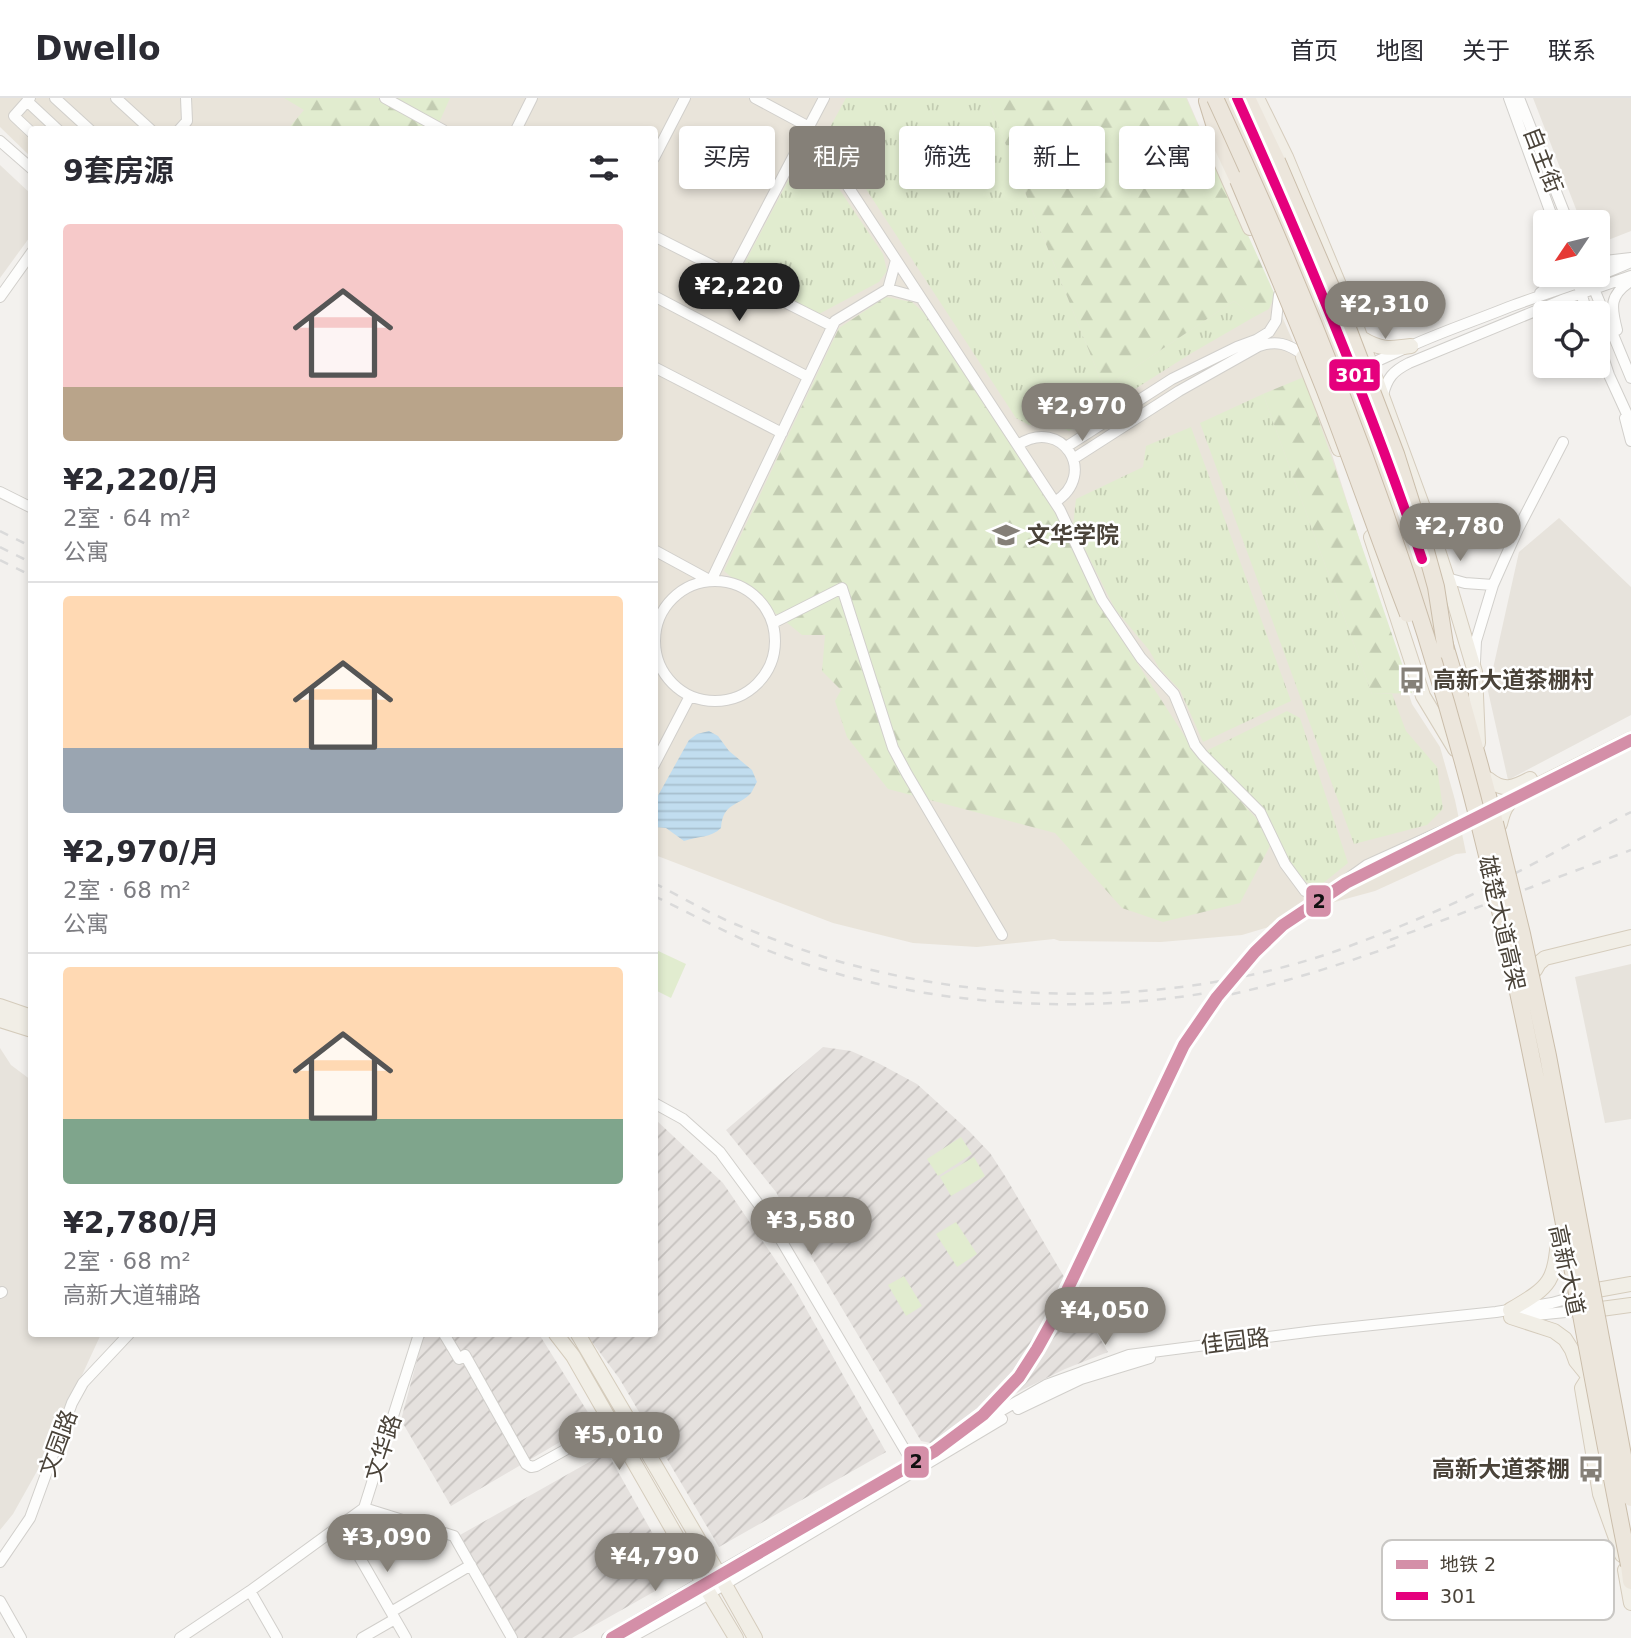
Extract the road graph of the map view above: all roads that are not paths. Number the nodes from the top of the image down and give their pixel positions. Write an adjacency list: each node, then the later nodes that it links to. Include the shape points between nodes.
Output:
1 (55, 98): 17 (street)
2 (116, 98): 18 (street)
3 (186, 98): 19 (street)
4 (385, 98): 20 (street)
5 (532, 98): 21 (street)
6 (685, 98): 26 (street)
7 (755, 98): 22 (street)
8 (824, 98): 23 (street)
9 (1235, 98): 62 (main road, via 1306,251); 86 (highway, 雄楚大道高架, bridge, via 1352,380)
10 (1247, 98): 86 (highway, bridge, via 1341,310 1400,466 1436,587)
11 (1257, 98): 56 (main road)
12 (1509, 98): 31 (street, 自主街)
13 (1519, 98): 28 (street, 自主街)
14 (1211, 99): 48 (main road, via 1213,145); 66 (main road, via 1282,256); 91 (highway, bridge, via 1219,140 1320,379); 91 (highway, 雄楚大道高架, bridge, via 1255,184 1348,411 1398,551)
15 (29, 100): 16 (street); 24 (street, via 14,116)
16 (54, 126)
17 (86, 126)
18 (148, 126)
19 (183, 126)
20 (436, 126)
21 (518, 126)
22 (807, 126)
23 (810, 126)
24 (28, 128)
25 (0, 141): 29 (street)
26 (658, 150)
27 (789, 165): 40 (street)
28 (1545, 165): 32 (street, 自主街); 33 (street)
29 (28, 166)
30 (850, 189): 36 (street)
31 (1550, 210)
32 (1563, 210)
33 (1569, 210)
34 (658, 238): 40 (street)
35 (28, 258): 49 (street)
36 (896, 260): 47 (street); 52 (street)
37 (1631, 260): 38 (street); 39 (street)
38 (1610, 261)
39 (1610, 271)
40 (731, 275): 55 (street)
41 (1631, 279): 42 (street); 59 (street, via 1613,301)
42 (1610, 280)
43 (1548, 287): 50 (street)
44 (1568, 287): 50 (street)
45 (1573, 287): 54 (street)
46 (1594, 287): 59 (street)
47 (888, 289): 52 (street); 55 (street)
48 (1279, 295): 58 (main road); 74 (street, via 1276,321 1269,332 1172,379)
49 (0, 297)
50 (1535, 297): 57 (street)
51 (658, 298): 64 (street)
52 (921, 298): 73 (street)
53 (1533, 316): 54 (street)
54 (1522, 318): 67 (street, via 1402,367 1386,383)
55 (832, 326): 64 (street)
56 (1361, 338): 57 (main road, via 1386,349); 60 (main road)
57 (1411, 346): 60 (street)
58 (1302, 354): 75 (street, via 1280,343 1259,346); 76 (main road)
59 (1623, 357): 65 (street)
60 (1371, 364): 62 (street); 67 (main road)
61 (658, 369): 70 (street)
62 (1354, 370): 93 (main road, via 1405,508)
63 (1610, 374): 68 (street)
64 (808, 377): 70 (street)
65 (1631, 377)
66 (1334, 387): 76 (main road); 94 (main road, via 1398,564)
67 (1383, 396): 81 (main road)
68 (1622, 405): 69 (street); 71 (street)
69 (1631, 423)
70 (782, 433): 82 (street)
71 (1631, 441)
72 (1563, 442): 83 (street)
73 (1018, 445): 74 (street, via 1043,436); 78 (street)
74 (1066, 447): 75 (street)
75 (1073, 458): 78 (street, via 1072,483)
76 (1344, 462): 94 (main road, via 1423,696)
77 (0, 492): 79 (street)
78 (1055, 502): 97 (street, via 1102,600 1141,658 1174,694 1195,745 1259,812 1285,864 1305,891 1321,898 1367,865)
79 (28, 506)
80 (658, 552): 82 (street)
81 (1447, 578): 83 (street); 88 (main road)
82 (711, 580): 84 (street, via 675,595); 85 (street, via 750,592)
83 (1493, 585): 88 (street, via 1476,641)
84 (658, 622)
85 (773, 623): 89 (street, via 774,653 762,680 729,701 709,702); 101 (street, via 842,588 893,748)
86 (1446, 651): 130 (highway, 雄楚大道高架, bridge, via 1482,772 1525,947)
87 (658, 660): 89 (street, via 673,685)
88 (1475, 671): 93 (main road)
89 (690, 696): 95 (street)
90 (1631, 728): 96 (main road, via 1514,787 1504,788)
91 (1453, 729): 135 (highway, 雄楚大道高架, bridge, via 1533,1058)
92 (1631, 738): 96 (main road, via 1516,796 1504,809 1501,828)
93 (1478, 744): 96 (main road)
94 (1455, 749): 97 (main road)
95 (658, 757)
96 (1488, 779)
97 (1473, 817): 98 (main road)
98 (1478, 839)
99 (1631, 929): 104 (main road, via 1574,944)
100 (1527, 931): 104 (main road, 高新大道)
101 (1002, 935)
102 (1631, 937): 105 (main road, via 1545,958)
103 (1502, 938): 112 (main road, 高新大道)
104 (1531, 949): 105 (main road, 高新大道)
105 (1535, 970): 111 (main road, 高新大道)
106 (0, 1006): 107 (main road)
107 (28, 1016)
108 (0, 1020): 109 (main road)
109 (28, 1029)
110 (658, 1104): 128 (street, via 683,1119 720,1152 765,1213)
111 (1566, 1127): 112 (main road, via 1557,1145); 115 (main road, 高新大道)
112 (1543, 1133): 113 (main road, 高新大道)
113 (1559, 1233): 117 (main road, 高新大道); 120 (main road, via 1552,1275)
114 (1631, 1284): 115 (main road)
115 (1597, 1290): 116 (main road); 117 (street, 佳园路); 119 (main road, 高新大道)
116 (1631, 1292)
117 (1575, 1304): 119 (street, 佳园路); 120 (street, 佳园路, via 1552,1303); 126 (main road, 高新大道)
118 (1631, 1305): 119 (main road)
119 (1601, 1309): 129 (main road, 高新大道)
120 (1511, 1314): 126 (main road, via 1565,1339); 128 (street, 佳园路, via 1315,1331 1129,1355 1046,1385); 136 (street, 佳园路, via 1195,1351 1145,1359 1082,1379 1025,1405)
121 (126, 1337): 133 (street, 文园路, via 83,1383 30,1518)
122 (418, 1337): 131 (street, 文华路)
123 (446, 1337): 127 (street, via 459,1359 465,1356 526,1464 536,1466)
124 (558, 1337): 127 (main road)
125 (580, 1337): 136 (main road)
126 (1589, 1377): 135 (main road, 高新大道)
127 (612, 1424): 137 (main road)
128 (912, 1462): 136 (street, 佳园路)
129 (1631, 1470)
130 (1631, 1498)
131 (364, 1508): 132 (street, 文华路); 134 (street, via 454,1536)
132 (341, 1525): 138 (street, 文华路); 141 (street)
133 (0, 1562)
134 (471, 1565): 141 (street); 147 (street)
135 (1629, 1570): 140 (main road, 高新大道)
136 (721, 1578): 137 (street, 佳园路); 151 (main road)
137 (705, 1588): 148 (street, 佳园路, via 691,1590); 149 (street, 佳园路); 150 (main road)
138 (250, 1591): 143 (street, 文华路); 144 (street)
139 (0, 1601): 142 (street)
140 (1631, 1604)
141 (393, 1615): 145 (street); 146 (street)
142 (21, 1638)
143 (180, 1638)
144 (277, 1638)
145 (362, 1638)
146 (406, 1638)
147 (512, 1638)
148 (607, 1638)
149 (631, 1638)
150 (736, 1638)
151 (755, 1638)

